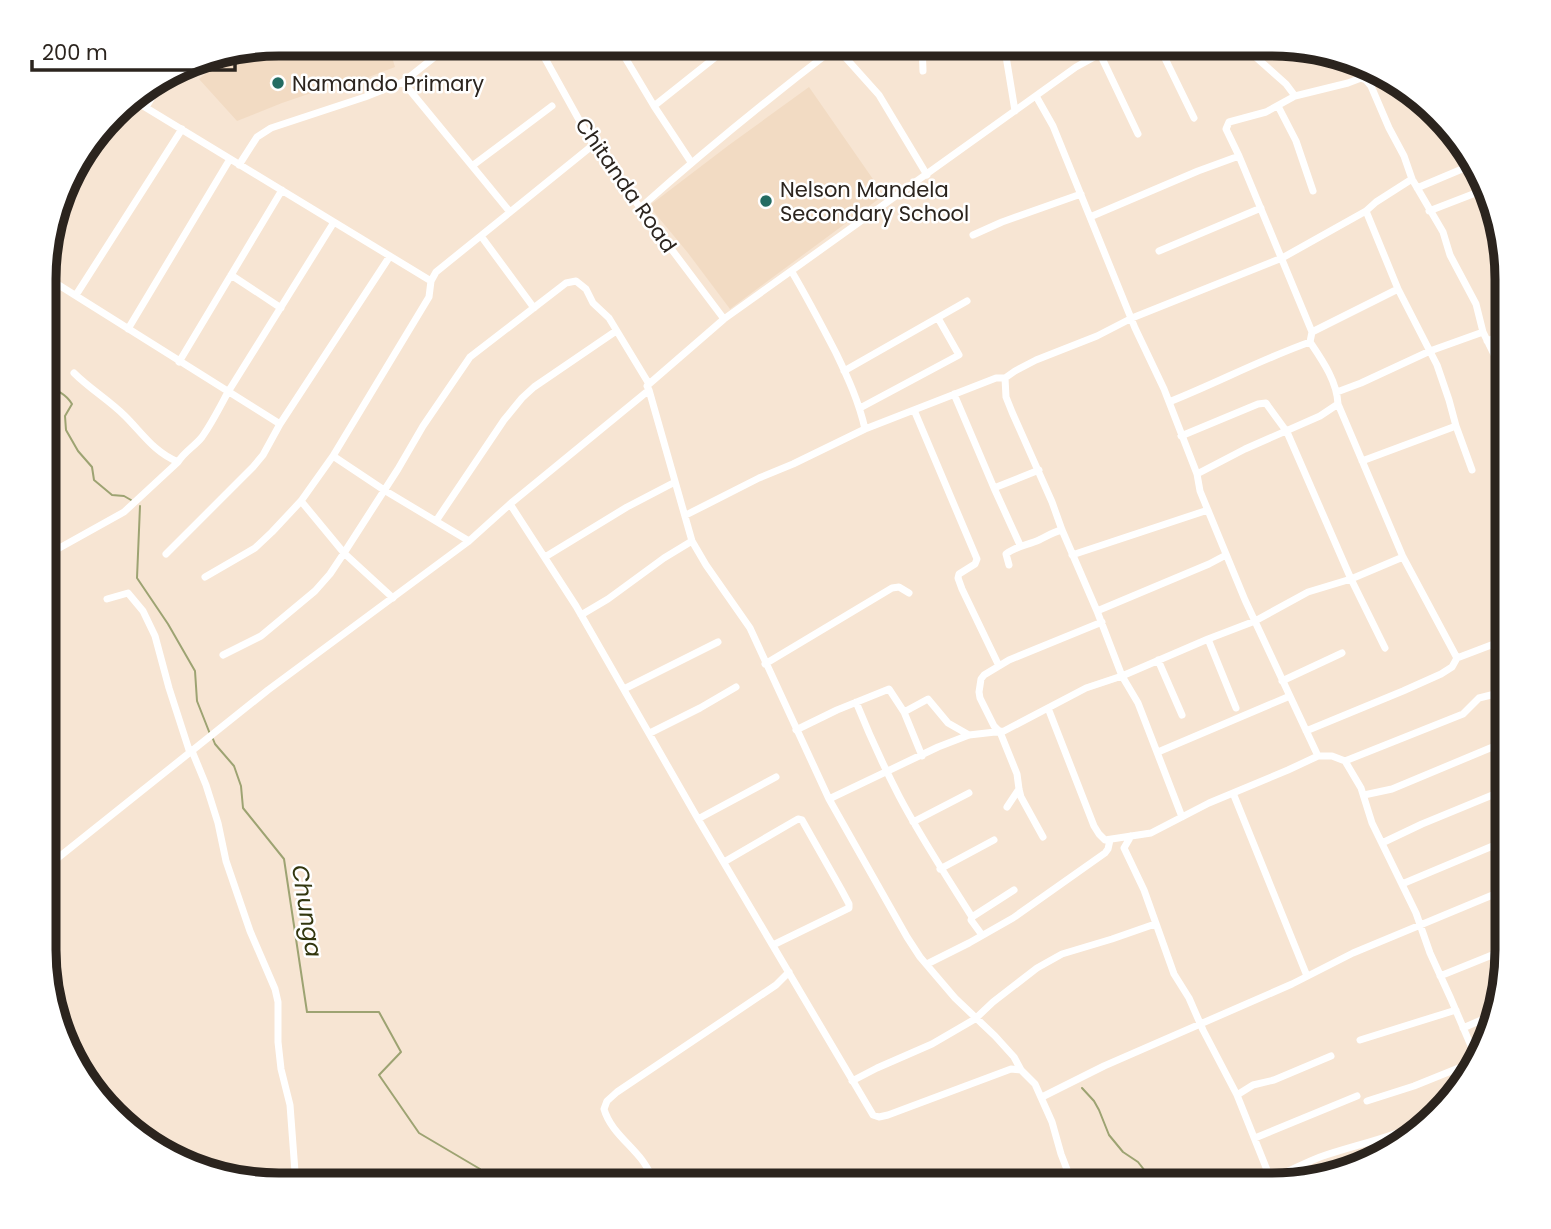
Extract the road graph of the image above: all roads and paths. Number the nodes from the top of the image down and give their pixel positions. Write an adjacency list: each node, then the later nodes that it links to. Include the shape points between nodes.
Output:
1 (436, 56): 16 (street)
2 (543, 56): 29 (street, Chitanda Road)
3 (624, 56): 22 (street)
4 (717, 56): 22 (street)
5 (825, 56): 32 (street)
6 (848, 56): 36 (street, via 879,95)
7 (922, 56): 15 (street)
8 (1006, 56): 25 (street)
9 (1088, 56): 14 (street)
10 (1096, 56): 14 (street)
11 (1101, 56): 28 (street)
12 (1163, 56): 26 (street)
13 (1254, 56): 19 (street)
14 (1088, 60): 18 (street)
15 (923, 71)
16 (403, 82): 33 (street, via 271,128 257,138); 34 (street)
17 (153, 95): 24 (street)
18 (1036, 96): 25 (street); 42 (street)
19 (1294, 96): 23 (street); 37 (street, via 1366,80)
20 (141, 104): 24 (street)
21 (551, 106): 34 (street)
22 (654, 106): 32 (street)
23 (1279, 106): 30 (street, via 1229,122 1226,129); 40 (street)
24 (146, 107): 27 (street)
25 (1015, 111): 36 (street)
26 (1194, 118)
27 (182, 129): 31 (street); 60 (street)
28 (1138, 134)
29 (593, 145): 43 (street, Chitanda Road); 47 (street)
30 (1239, 156): 44 (street); 48 (street)
31 (230, 159): 33 (street); 67 (street)
32 (691, 162): 43 (street)
33 (239, 165): 39 (street)
34 (472, 166): 47 (street)
35 (1465, 168): 38 (street)
36 (927, 175): 55 (street)
37 (1412, 179): 38 (street); 45 (street)
38 (1417, 188): 46 (street)
39 (282, 190): 49 (street); 56 (street)
40 (1313, 191)
41 (1477, 193): 46 (street)
42 (1081, 194): 48 (street); 50 (street)
43 (640, 208): 66 (street, Chitanda Road)
44 (1261, 208): 52 (street); 54 (street)
45 (1366, 211): 54 (street); 59 (street)
46 (1429, 211): 70 (street, via 1443,232)
47 (510, 212): 51 (street)
48 (1090, 217): 65 (street)
49 (334, 222): 53 (street); 63 (street)
50 (973, 235)
51 (481, 236): 57 (street); 62 (street)
52 (1159, 251)
53 (390, 256): 57 (street); 88 (street)
54 (1282, 258): 65 (street); 69 (street)
55 (792, 272): 66 (street); 77 (street)
56 (231, 275): 63 (street); 76 (street)
57 (431, 281): 93 (street, via 429,297)
58 (56, 282): 60 (street)
59 (1398, 289): 69 (street); 74 (street)
60 (76, 295): 67 (street)
61 (967, 301): 64 (street)
62 (534, 307): 68 (street, via 566,283 576,281); 101 (street, via 470,357)
63 (281, 308): 81 (street)
64 (938, 318): 77 (street); 86 (street, via 959,355)
65 (1132, 318): 79 (street); 84 (street)
66 (724, 319): 80 (street)
67 (128, 329): 76 (street)
68 (616, 331): 80 (street); 106 (street, via 522,398)
69 (1312, 331): 73 (street)
70 (1483, 332): 72 (street); 74 (street)
71 (1495, 338): 72 (street)
72 (1487, 341): 75 (street)
73 (1310, 342): 82 (street); 84 (street)
74 (1430, 351): 82 (street); 89 (street)
75 (1495, 357)
76 (179, 362): 81 (street)
77 (844, 371): 86 (street)
78 (74, 373): 95 (street, via 164,456)
79 (1005, 378): 83 (street); 96 (street, via 1006,397)
80 (649, 387): 99 (street); 103 (street)
81 (228, 392): 88 (street); 95 (street, via 201,437)
82 (1337, 392): 85 (street)
83 (954, 394): 87 (street); 100 (street)
84 (1169, 402): 92 (street)
85 (1338, 404): 91 (street); 94 (street)
86 (860, 408): 90 (street)
87 (914, 410): 90 (street); 137 (street, via 977,559 958,578)
88 (280, 424): 113 (street, via 253,467)
89 (1456, 426): 94 (street); 97 (street)
90 (865, 429): 105 (street)
91 (1287, 432): 92 (street, via 1266,404 1258,404); 98 (street); 120 (street)
92 (1181, 436): 98 (street)
93 (333, 456): 101 (street); 102 (street)
94 (1362, 461): 116 (street)
95 (178, 462): 111 (street, via 124,512)
96 (1039, 470): 100 (street); 107 (street)
97 (1472, 470)
98 (1197, 474): 104 (street)
99 (675, 482): 105 (street); 117 (street)
100 (994, 488): 110 (street)
101 (384, 490): 106 (street); 112 (street)
102 (300, 501): 112 (street); 119 (street, via 255,548)
103 (510, 504): 108 (street); 117 (street)
104 (1209, 510): 114 (street); 115 (street)
105 (686, 516): 109 (street)
106 (436, 521): 108 (street)
107 (1062, 530): 110 (street); 114 (street)
108 (469, 541): 122 (street)
109 (692, 541): 125 (street); 136 (street, via 750,628)
110 (1020, 545): 118 (street, via 1006,554)
111 (56, 549)
112 (344, 553): 122 (street); 133 (street, via 315,591 283,618 261,636)
113 (166, 554)
114 (1072, 555): 124 (street)
115 (1226, 555): 124 (street); 126 (street)
116 (1403, 557): 120 (street); 134 (street)
117 (545, 558): 125 (street)
118 (1009, 565)
119 (205, 577)
120 (1351, 579): 126 (street, via 1308,592); 131 (street)
121 (909, 593): 136 (street, via 892,588)
122 (393, 598): 155 (street)
123 (107, 599): 155 (street, via 128,593 143,611)
124 (1097, 611): 127 (street)
125 (581, 615): 141 (street)
126 (1255, 621): 128 (street); 139 (street)
127 (1102, 622): 137 (street); 138 (street)
128 (1208, 639): 135 (street); 146 (street)
129 (718, 642): 141 (street)
130 (1495, 644): 134 (street)
131 (1385, 648)
132 (1342, 653): 139 (street)
133 (223, 655)
134 (1457, 658): 150 (street, via 1441,674)
135 (1158, 660): 138 (street); 148 (street)
136 (765, 664): 149 (street)
137 (999, 666): 151 (street, via 984,675 979,692)
138 (1122, 676): 145 (street); 156 (street)
139 (1282, 681): 143 (street)
140 (736, 687): 152 (street)
141 (624, 689): 152 (street)
142 (1495, 694): 159 (street, via 1479,698 1458,717)
143 (1290, 696): 150 (street); 156 (street)
144 (856, 702): 147 (street, via 888,689); 149 (street); 160 (street)
145 (1048, 708): 151 (street); 175 (street, via 1094,826 1102,838)
146 (1236, 708)
147 (904, 712): 153 (street, via 928,699 948,723); 157 (street)
148 (1182, 715)
149 (796, 730): 167 (street)
150 (1306, 731): 158 (street)
151 (1000, 732): 153 (street); 162 (street)
152 (650, 733): 170 (street)
153 (969, 735): 157 (street)
154 (1495, 746): 166 (street, via 1392,789)
155 (191, 752): 178 (street); 212 (street, via 206,785 250,931 275,989)
156 (1158, 752): 169 (street)
157 (922, 756): 160 (street)
158 (1318, 756): 159 (street); 164 (street)
159 (1345, 761): 166 (street)
160 (887, 771): 167 (street); 171 (street)
161 (775, 777): 170 (street)
162 (1019, 789): 168 (street); 173 (street)
163 (969, 793): 171 (street)
164 (1233, 793): 169 (street); 192 (street)
165 (1495, 794): 176 (street)
166 (1364, 795): 176 (street)
167 (829, 799): 190 (street)
168 (1007, 807)
169 (1182, 817): 172 (street, via 1151,833)
170 (698, 819): 179 (street)
171 (913, 822): 180 (street)
172 (1131, 836): 175 (street); 185 (street, via 1124,848)
173 (1043, 837)
174 (994, 840): 180 (street)
175 (1110, 840): 187 (street, via 1105,852)
176 (1382, 843): 181 (street)
177 (1495, 845): 181 (street)
178 (56, 859)
179 (724, 862): 188 (street); 188 (street, via 802,820 849,908)
180 (940, 869): 184 (street)
181 (1402, 884): 186 (street)
182 (1014, 890): 184 (street)
183 (1495, 894): 186 (street)
184 (972, 917): 187 (street)
185 (1155, 924): 195 (street, via 1053,959); 197 (street)
186 (1421, 924): 192 (street); 193 (street)
187 (982, 935): 190 (street)
188 (773, 945): 191 (street)
189 (1495, 954): 193 (street)
190 (927, 964): 195 (street)
191 (789, 972): 204 (street); 213 (street, via 607,1101 607,1118)
192 (1307, 976): 197 (street)
193 (1440, 976): 194 (street)
194 (1456, 1010): 198 (street); 199 (street)
195 (975, 1019): 203 (street, via 1002,1043); 204 (street)
196 (1483, 1019): 198 (street)
197 (1200, 1024): 205 (street); 207 (street)
198 (1462, 1028): 200 (street)
199 (1360, 1040)
200 (1471, 1049)
201 (1331, 1056): 205 (street)
202 (1462, 1066): 208 (street)
203 (1021, 1070): 204 (street, via 1011,1069 879,1117 873,1115); 207 (street)
204 (852, 1081)
205 (1237, 1095): 210 (street)
206 (1357, 1096): 210 (street)
207 (1042, 1097): 214 (street)
208 (1367, 1101)
209 (1407, 1128): 211 (street)
210 (1255, 1138): 215 (street)
211 (1292, 1172)
212 (295, 1173)
213 (650, 1173)
214 (1068, 1173)
215 (1269, 1173)

